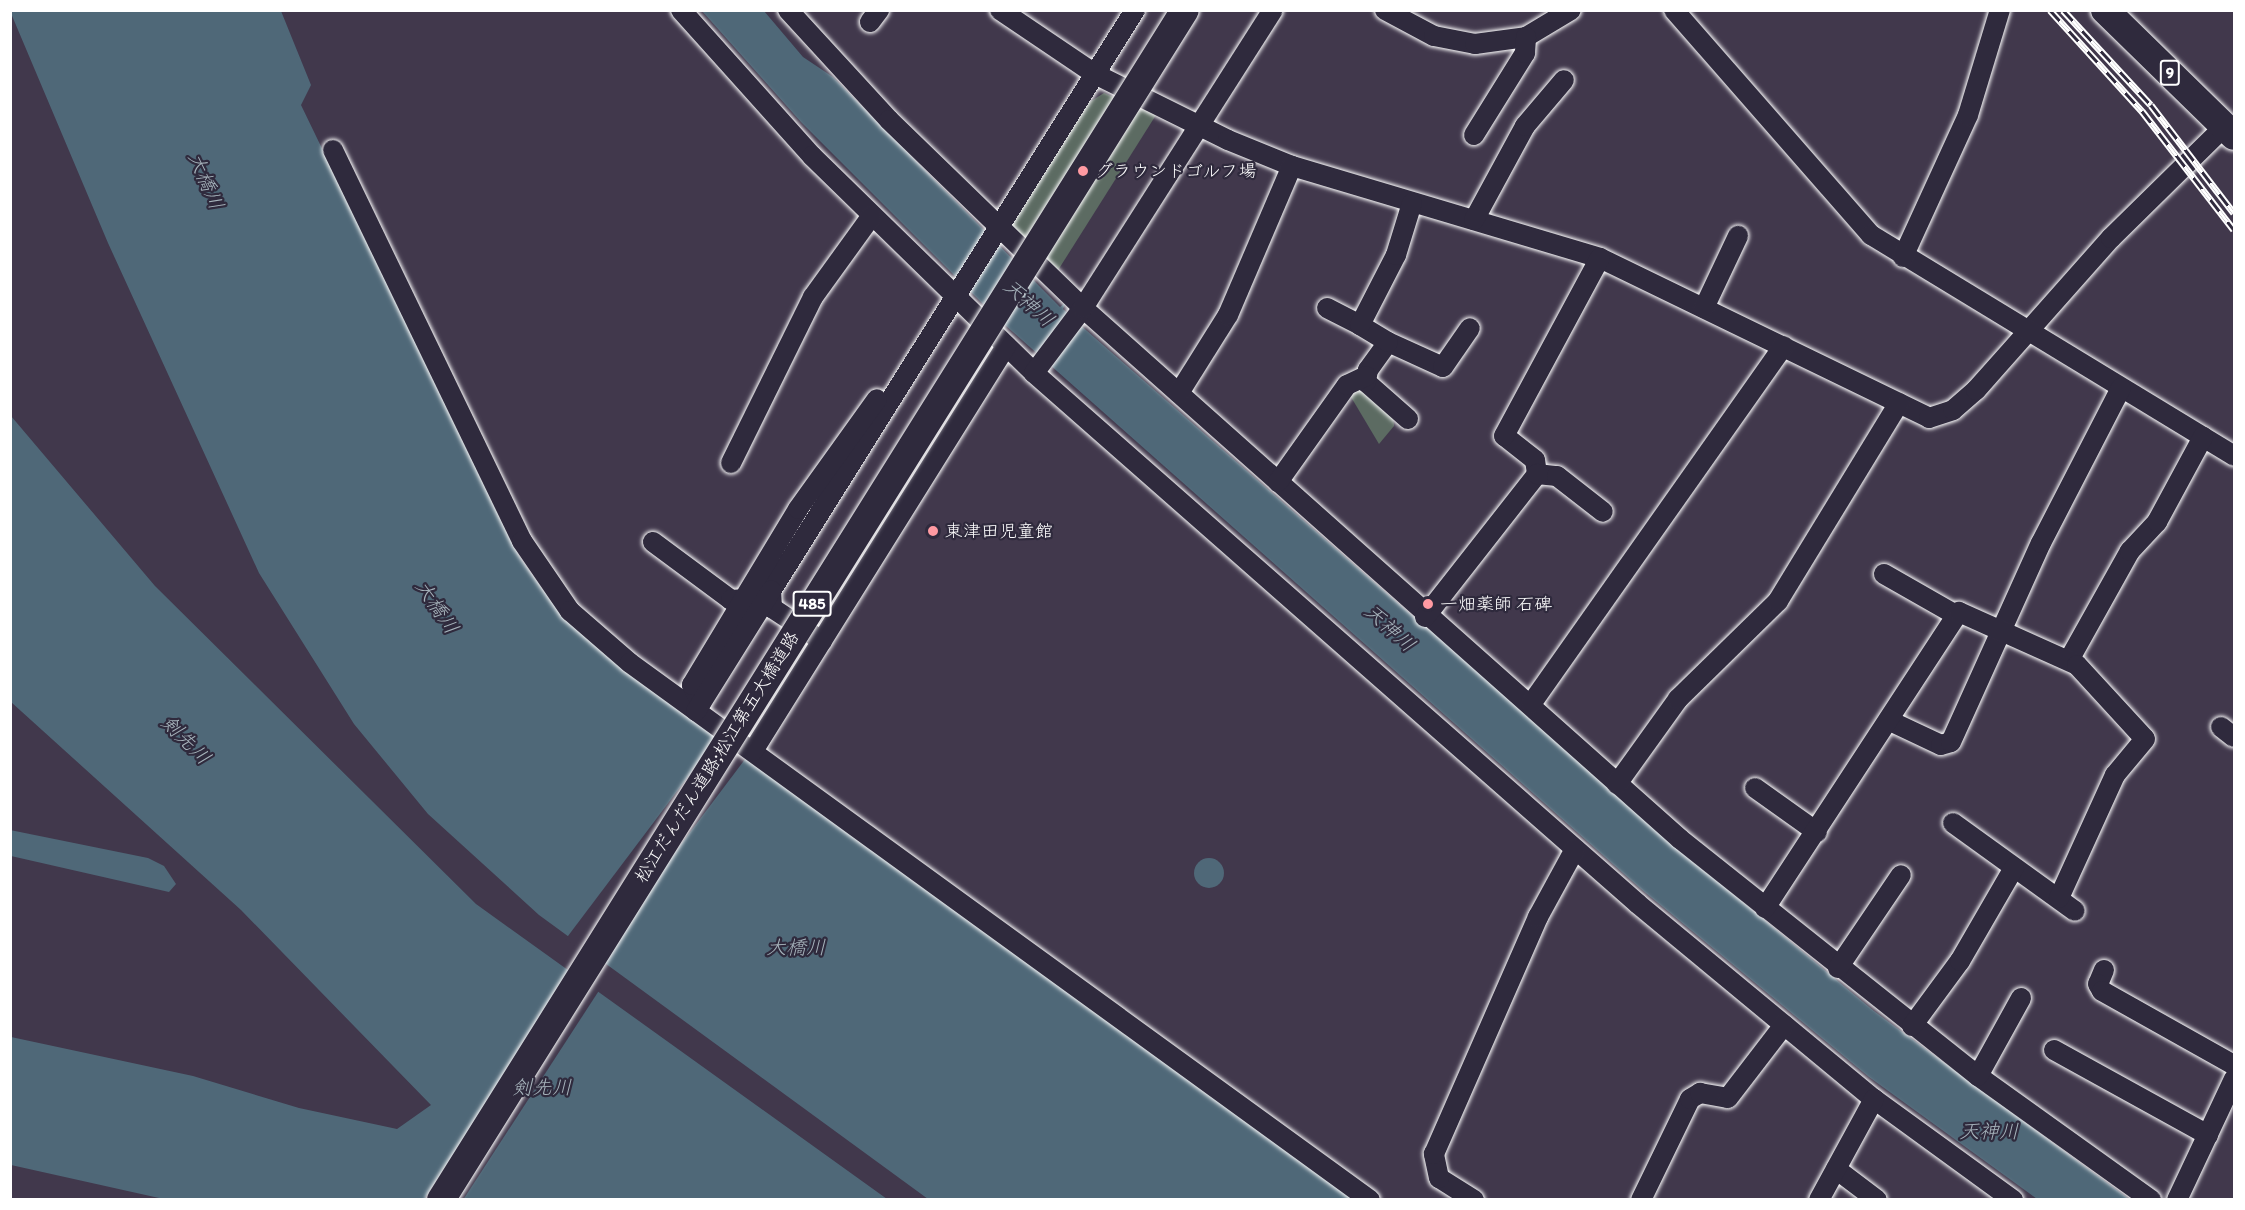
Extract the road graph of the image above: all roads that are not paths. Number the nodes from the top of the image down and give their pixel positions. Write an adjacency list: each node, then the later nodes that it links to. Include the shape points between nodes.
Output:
1 (681, 10): 21 (street)
2 (788, 10): 23 (street)
3 (1000, 10): 13 (street)
4 (1135, 10): 13 (street)
5 (1185, 10): 85 (highway, 松江だんだん道路;松江第五大橋道路 / 485, bridge)
6 (1273, 10): 15 (street)
7 (1385, 10): 12 (street, via 1407,26 1460,43)
8 (1571, 10): 12 (street)
9 (1674, 10): 25 (street, via 1847,212)
10 (2000, 10): 25 (street, via 1968,115)
11 (2105, 10): 16 (highway, 9)
12 (1526, 37): 17 (street, via 1525,53)
13 (1095, 74): 15 (street); 23 (street)
14 (1564, 80): 22 (street, via 1525,126)
15 (1199, 127): 19 (street); 30 (street)
16 (2230, 131): 33 (street, via 2110,238)
17 (1474, 135)
18 (333, 150): 60 (street, via 540,572 589,629)
19 (1292, 166): 20 (street); 41 (street, via 1228,315)
20 (1412, 202): 22 (street); 31 (street, via 1396,255)
21 (872, 217): 27 (street); 46 (street, via 813,297)
22 (1474, 220): 26 (street)
23 (997, 230): 27 (street); 30 (street)
24 (1738, 236): 29 (street)
25 (1903, 257): 33 (street)
26 (1600, 258): 29 (street); 47 (street, via 1504,436 1535,460)
27 (956, 295): 35 (street); 40 (street)
28 (1327, 308): 31 (street)
29 (1704, 308): 36 (street)
30 (1081, 311): 37 (street); 41 (street)
31 (1360, 325): 34 (street)
32 (1470, 327): 34 (street, via 1443,367)
33 (2027, 333): 39 (street); 42 (street, via 1945,415 1929,418)
34 (1388, 342): 38 (street)
35 (1006, 346): 37 (street); 57 (street)
36 (1784, 346): 42 (street); 59 (street)
37 (1037, 369): 67 (street, via 1380,671)
38 (1366, 376): 43 (street, via 1370,388); 48 (street, via 1347,385)
39 (2121, 388): 44 (street); 56 (street)
40 (896, 392): 52 (street); 53 (street, via 883,391 798,509)
41 (1179, 393): 48 (street)
42 (1899, 403): 63 (street, via 1778,601 1678,699)
43 (1408, 418)
44 (2203, 437): 45 (street); 58 (street, via 2157,522 2130,551)
45 (2235, 456)
46 (731, 463)
47 (1537, 474): 49 (street, via 1557,476); 55 (street)
48 (1278, 482): 55 (street)
49 (1603, 512)
50 (653, 542): 53 (street, via 731,600)
51 (1884, 574): 54 (street)
52 (773, 587): 57 (street, via 772,608); 60 (street)
53 (746, 599): 60 (street, via 692,685)
54 (1954, 614): 56 (street); 61 (street)
55 (1427, 615): 59 (street)
56 (2000, 630): 58 (street); 61 (street, via 1949,744)
57 (822, 641): 62 (street)
58 (2069, 660): 70 (street, via 2145,739 2115,775)
59 (1531, 704): 63 (street)
60 (698, 707): 62 (street)
61 (1890, 721): 66 (street)
62 (753, 751): 86 (street)
63 (1617, 784): 71 (street)
64 (1755, 788): 66 (street)
65 (1953, 824): 68 (street)
66 (1817, 832): 71 (street)
67 (1575, 849): 76 (street); 87 (street, via 1538,917 1434,1154 1439,1179)
68 (2014, 868): 70 (street); 77 (street, via 1960,962)
69 (1901, 875): 73 (street)
70 (2059, 898): 72 (street)
71 (1765, 908): 73 (street)
72 (2075, 911)
73 (1838, 968): 77 (street)
74 (2104, 970): 79 (street, via 2098,984 2102,991)
75 (2021, 998): 80 (street)
76 (1784, 1025): 82 (street); 88 (street, via 1728,1098 1700,1093 1690,1099)
77 (1912, 1026): 80 (street)
78 (2054, 1050): 83 (street)
79 (2235, 1065)
80 (1978, 1076): 92 (street)
81 (2235, 1079): 83 (street)
82 (1874, 1099): 84 (street); 91 (street)
83 (2208, 1135): 93 (street)
84 (1836, 1169): 89 (street); 90 (street)
85 (441, 1200)
86 (1370, 1200)
87 (1474, 1200)
88 (1641, 1200)
89 (1819, 1200)
90 (1877, 1200)
91 (2013, 1200)
92 (2151, 1200)
93 (2177, 1200)

